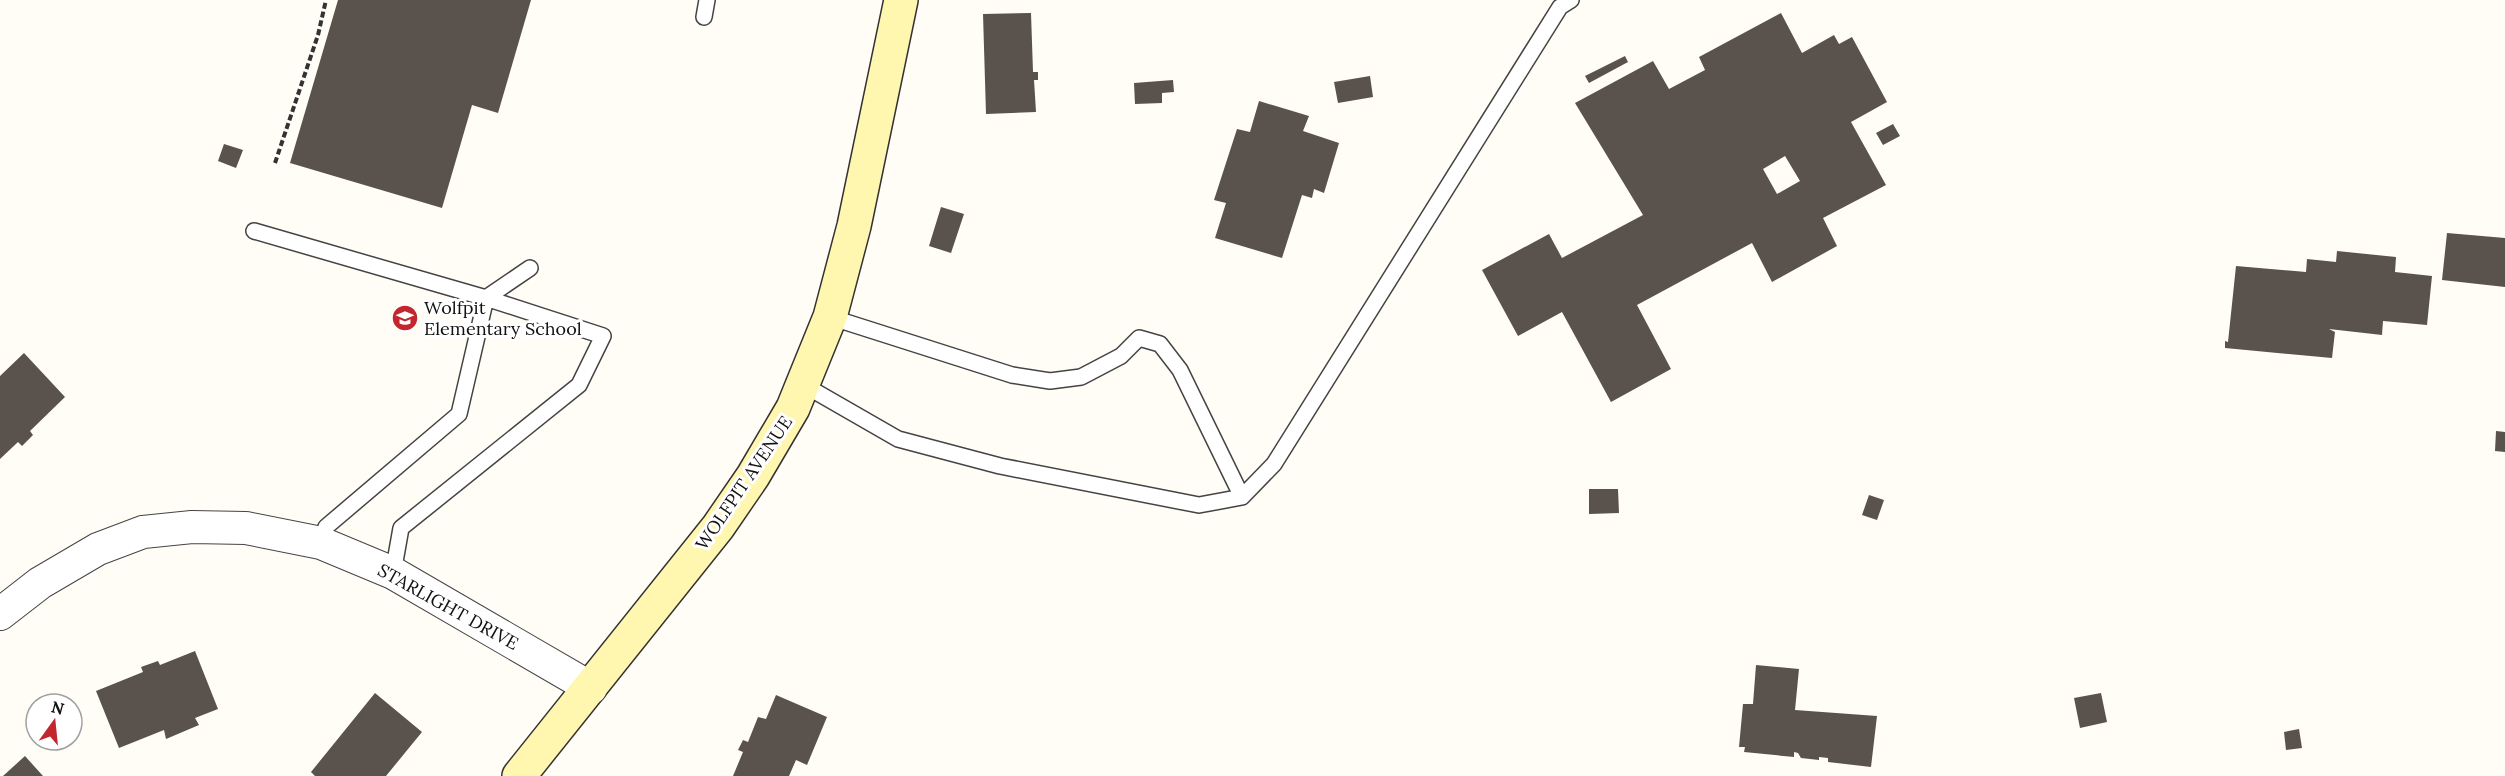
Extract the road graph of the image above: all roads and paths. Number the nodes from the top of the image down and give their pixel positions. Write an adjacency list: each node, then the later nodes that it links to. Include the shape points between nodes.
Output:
1 (326, 0): 6 (path)
2 (707, 0): 5 (lane)
3 (901, 0): 10 (street, WOLFPIT AVENUE, via 854,226)
4 (1570, 0): 12 (lane, via 1560,7 1274,464)
5 (704, 17)
6 (275, 164)
7 (254, 231): 9 (lane)
8 (530, 268): 9 (lane)
9 (486, 298): 13 (lane, via 459,414 326,527); 14 (lane, via 603,336 579,385 401,528)
10 (830, 317): 11 (street, WOLFPIT AVENUE); 12 (lane, via 1012,375 1050,381 1081,377 1121,356 1139,338 1160,344 1180,370)
11 (804, 385): 12 (lane, via 898,439 1000,466 1199,505); 16 (street, WOLFPIT AVENUE, via 782,431 718,527)
12 (1242, 497)
13 (321, 543): 14 (street, STARLIGHT DRIVE); 15 (street, STARLIGHT DRIVE, via 246,528 192,527 144,532 98,549 40,583)
14 (393, 573): 16 (street, STARLIGHT DRIVE)
15 (0, 614)
16 (591, 688): 17 (street, WOLFPIT AVENUE)
17 (519, 776)

